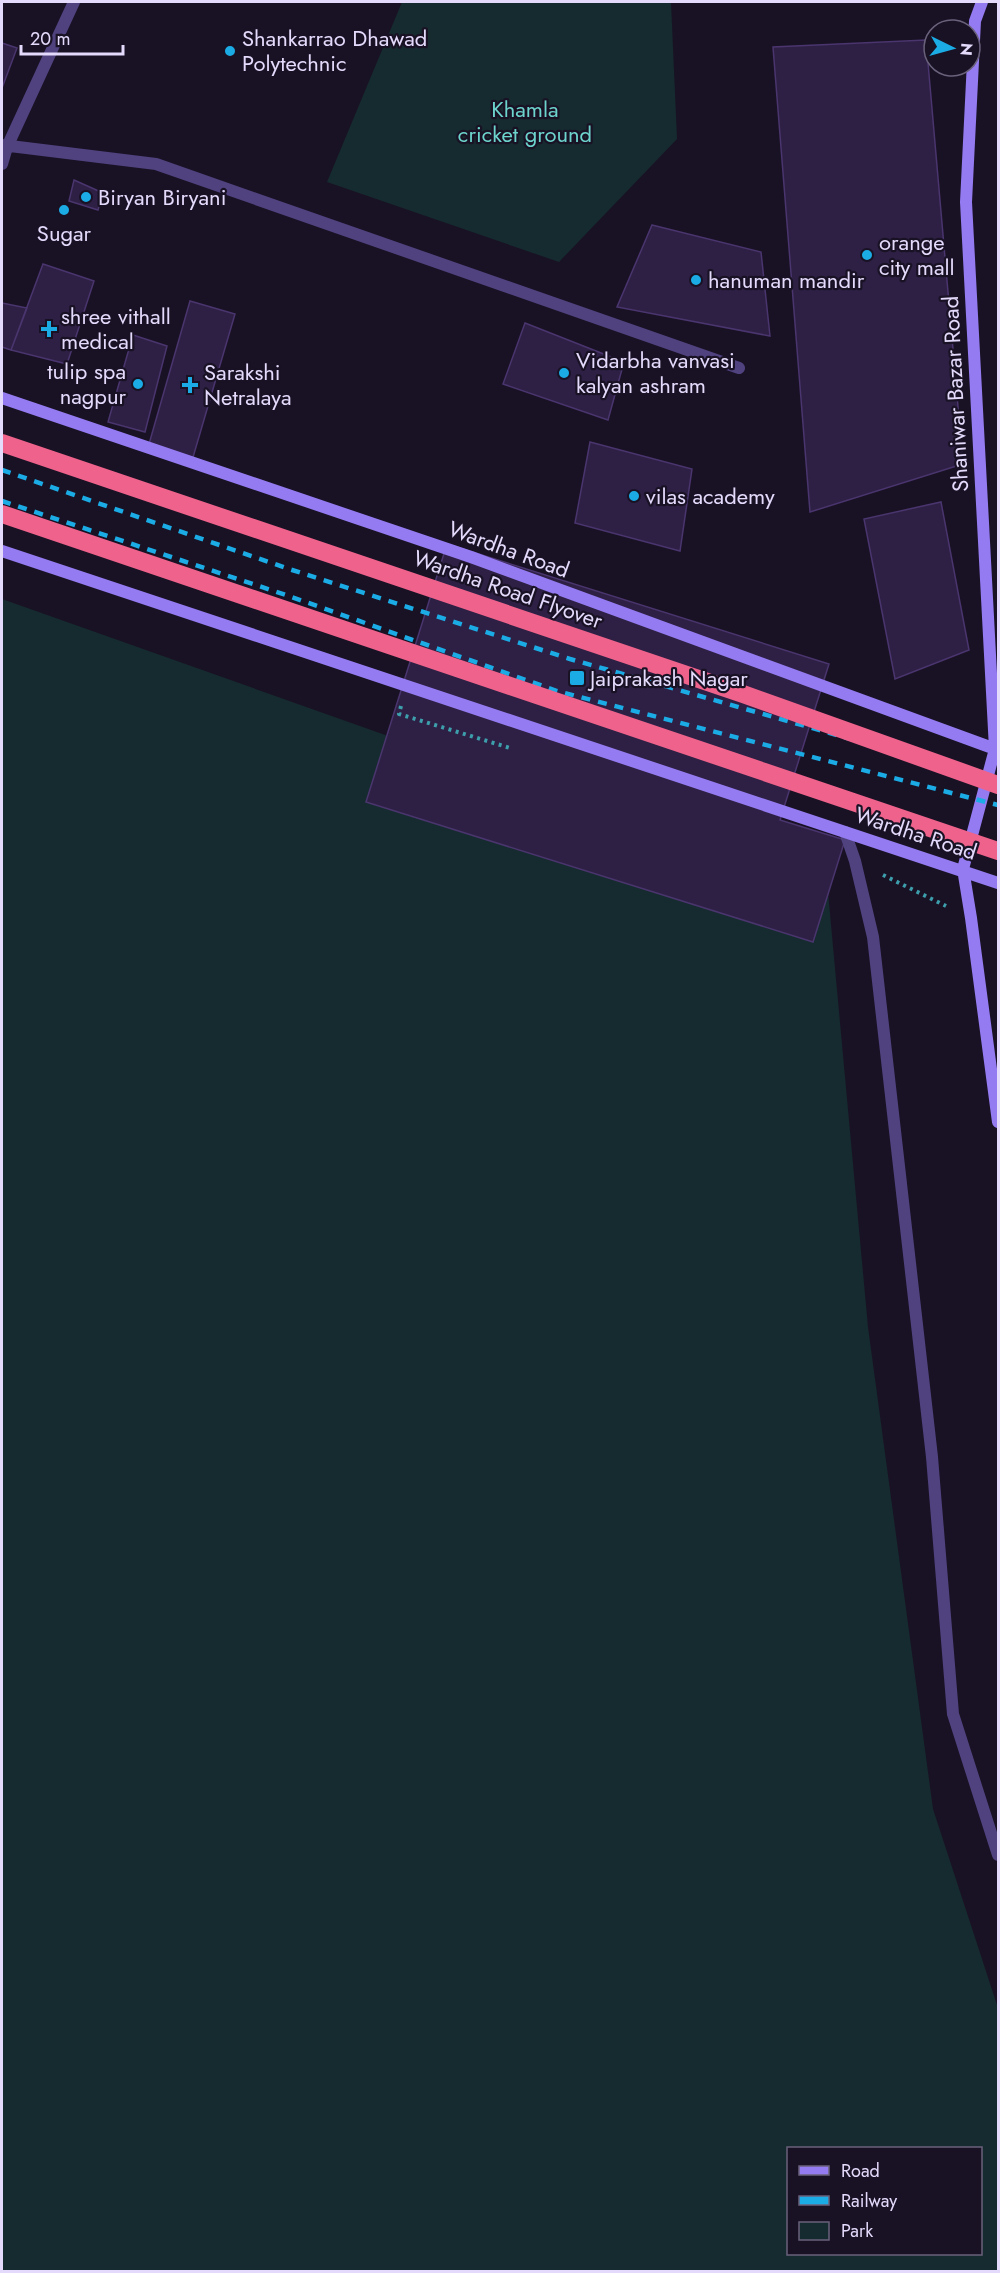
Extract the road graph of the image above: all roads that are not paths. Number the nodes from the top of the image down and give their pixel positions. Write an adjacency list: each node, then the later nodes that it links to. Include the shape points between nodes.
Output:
1 (74, 2): 3 (street)
2 (982, 2): 10 (street, Shaniwar Bazar Road, via 975,21 966,202)
3 (4, 146): 4 (street); 5 (street, via 156,164)
4 (2, 164)
5 (739, 368)
6 (2, 398): 10 (street, Wardha Road, via 471,557)
7 (2, 443): 11 (highway, Wardha Road Flyover, bridge, via 743,694)
8 (2, 514): 13 (highway, bridge)
9 (2, 551): 12 (street, Wardha Road)
10 (997, 750): 14 (street, Shaniwar Bazar Road)
11 (999, 785)
12 (845, 832): 14 (street, Wardha Road); 17 (street, via 873,937 932,1457 953,1714)
13 (999, 851)
14 (963, 869): 15 (street, Wardha Road); 16 (street)
15 (999, 883)
16 (999, 1122)
17 (999, 1855)

